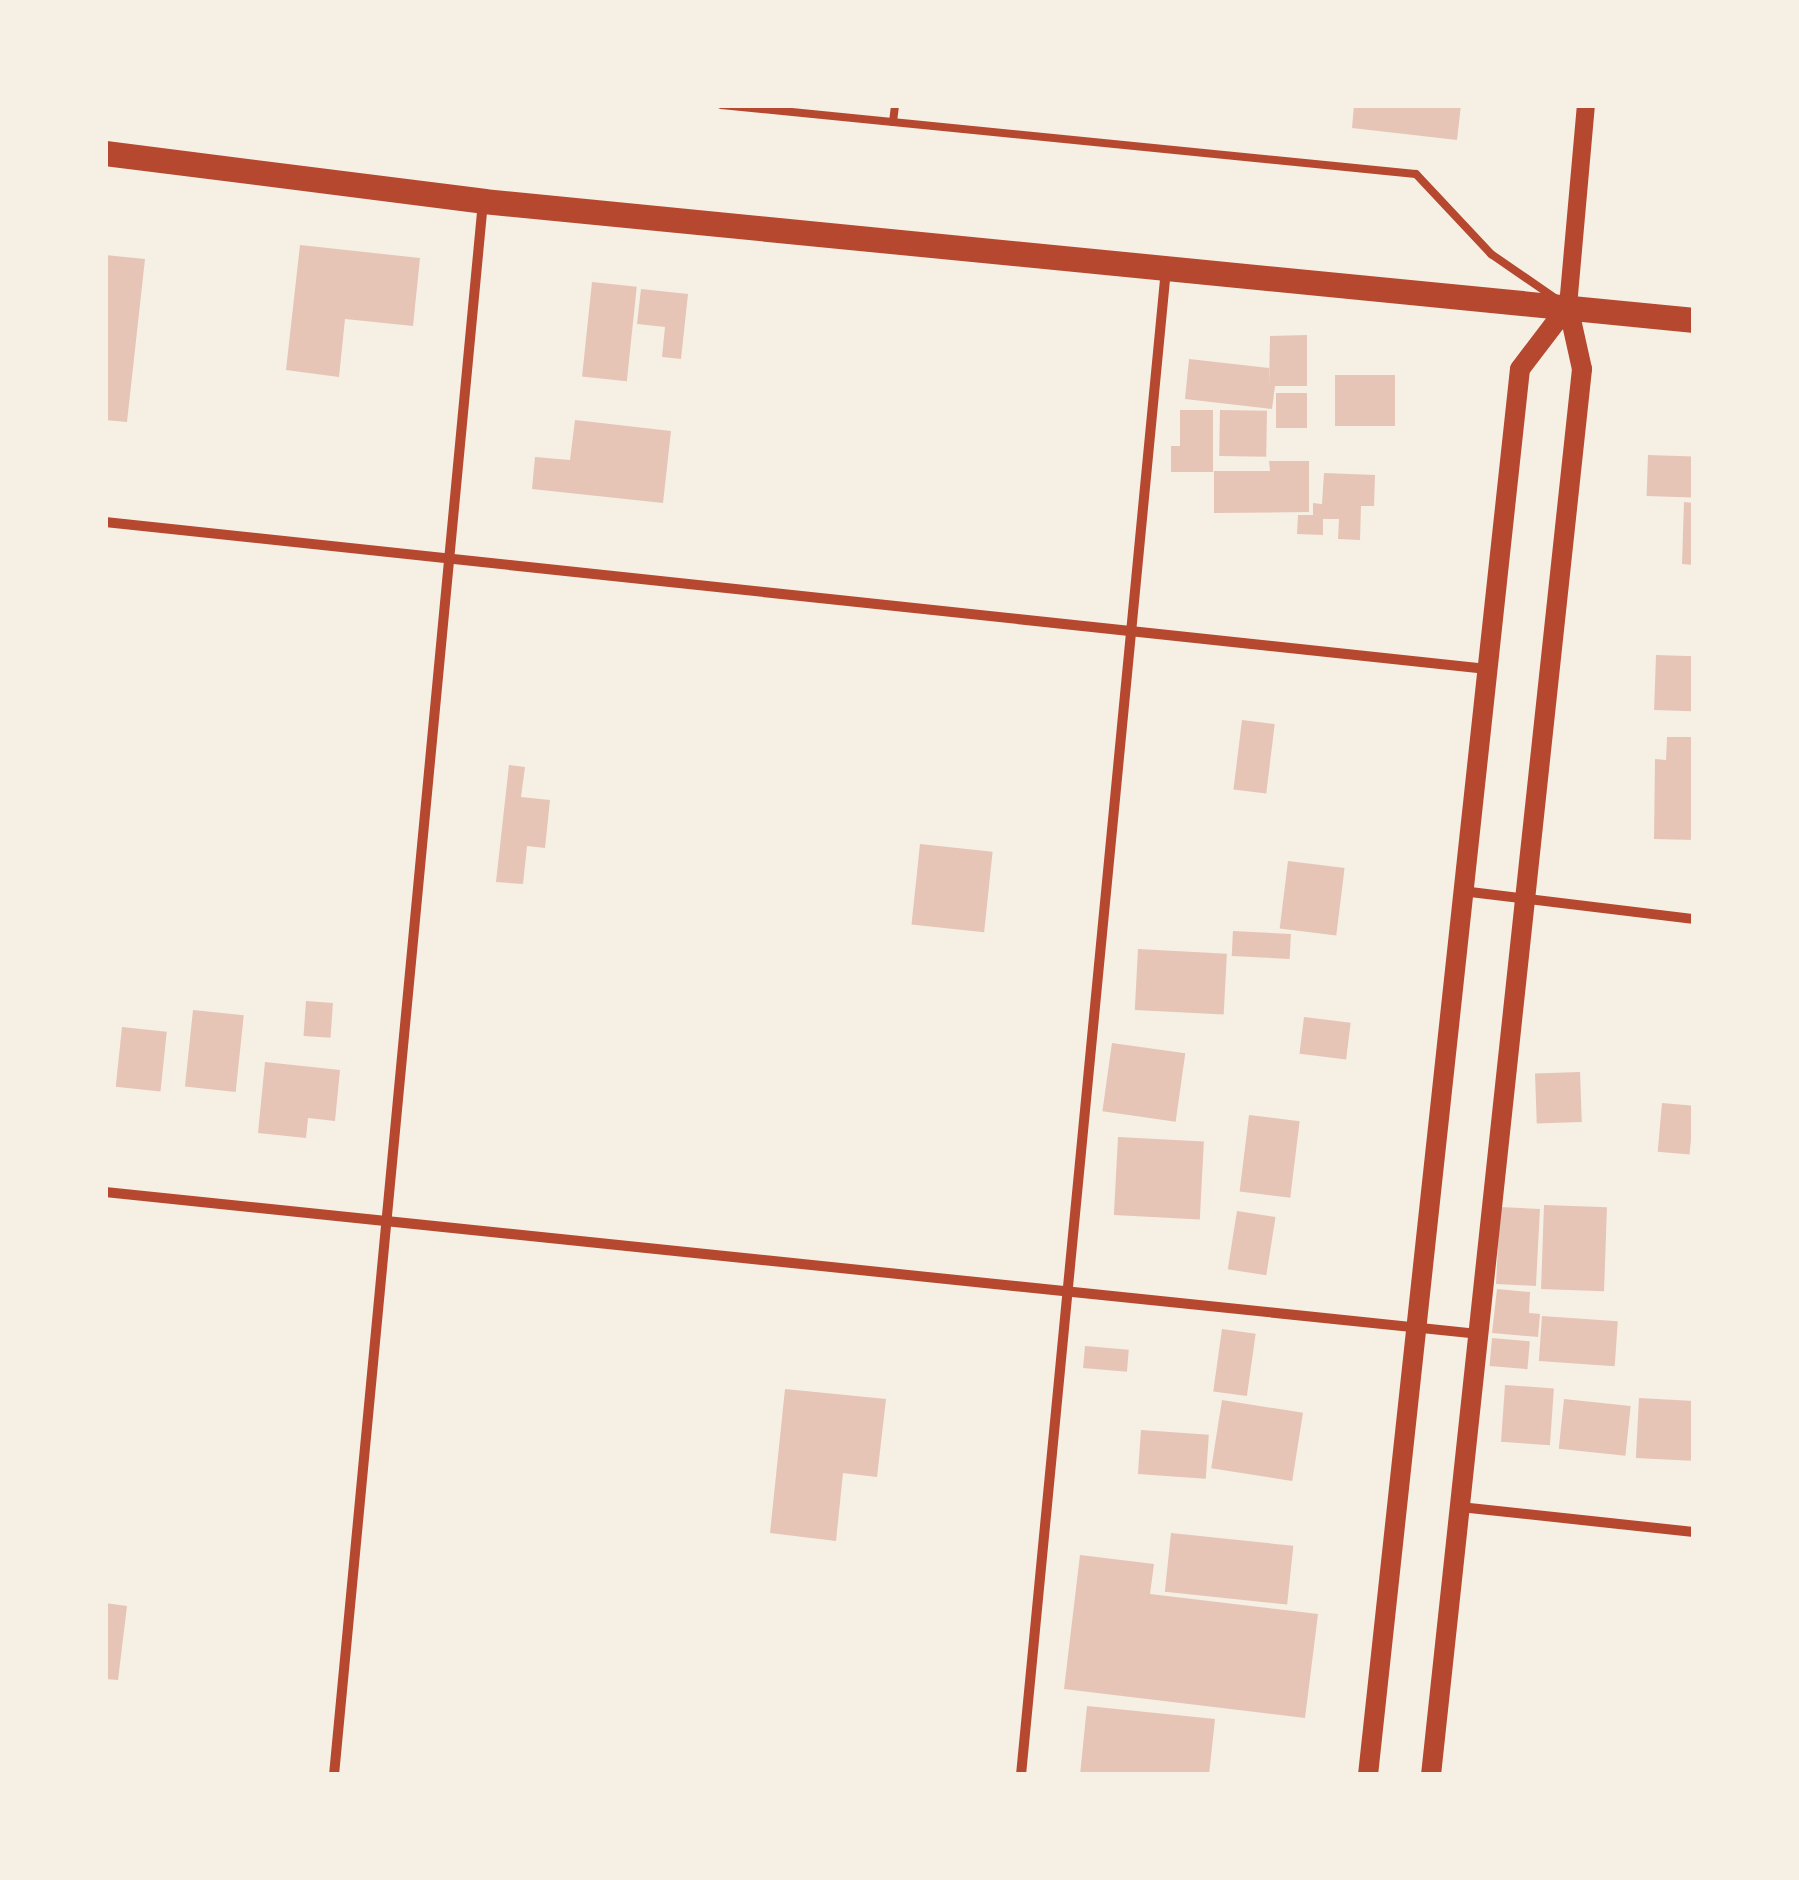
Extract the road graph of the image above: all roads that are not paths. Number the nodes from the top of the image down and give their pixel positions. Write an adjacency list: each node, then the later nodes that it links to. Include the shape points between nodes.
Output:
1 (721, 105): 4 (lane)
2 (895, 105): 4 (lane)
3 (1586, 105): 8 (street)
4 (893, 122): 8 (lane, via 1416,174 1491,254)
5 (105, 153): 6 (main road)
6 (484, 200): 7 (main road); 11 (street)
7 (1166, 267): 8 (main road); 12 (street)
8 (1568, 306): 9 (main road); 13 (main road, via 1520,369); 15 (main road, via 1582,369)
9 (1694, 320)
10 (105, 522): 11 (street)
11 (450, 558): 12 (street); 18 (street)
12 (1131, 631): 13 (street); 19 (street)
13 (1487, 668): 14 (main road)
14 (1462, 891): 15 (street); 20 (main road)
15 (1523, 898): 16 (street); 21 (main road)
16 (1694, 919)
17 (105, 1192): 18 (street)
18 (387, 1222): 19 (street); 24 (street)
19 (1067, 1293): 20 (street); 25 (street)
20 (1416, 1328): 21 (street); 26 (main road)
21 (1478, 1334): 22 (main road)
22 (1460, 1507): 23 (street); 27 (main road)
23 (1694, 1532)
24 (334, 1775)
25 (1021, 1775)
26 (1368, 1775)
27 (1430, 1775)

